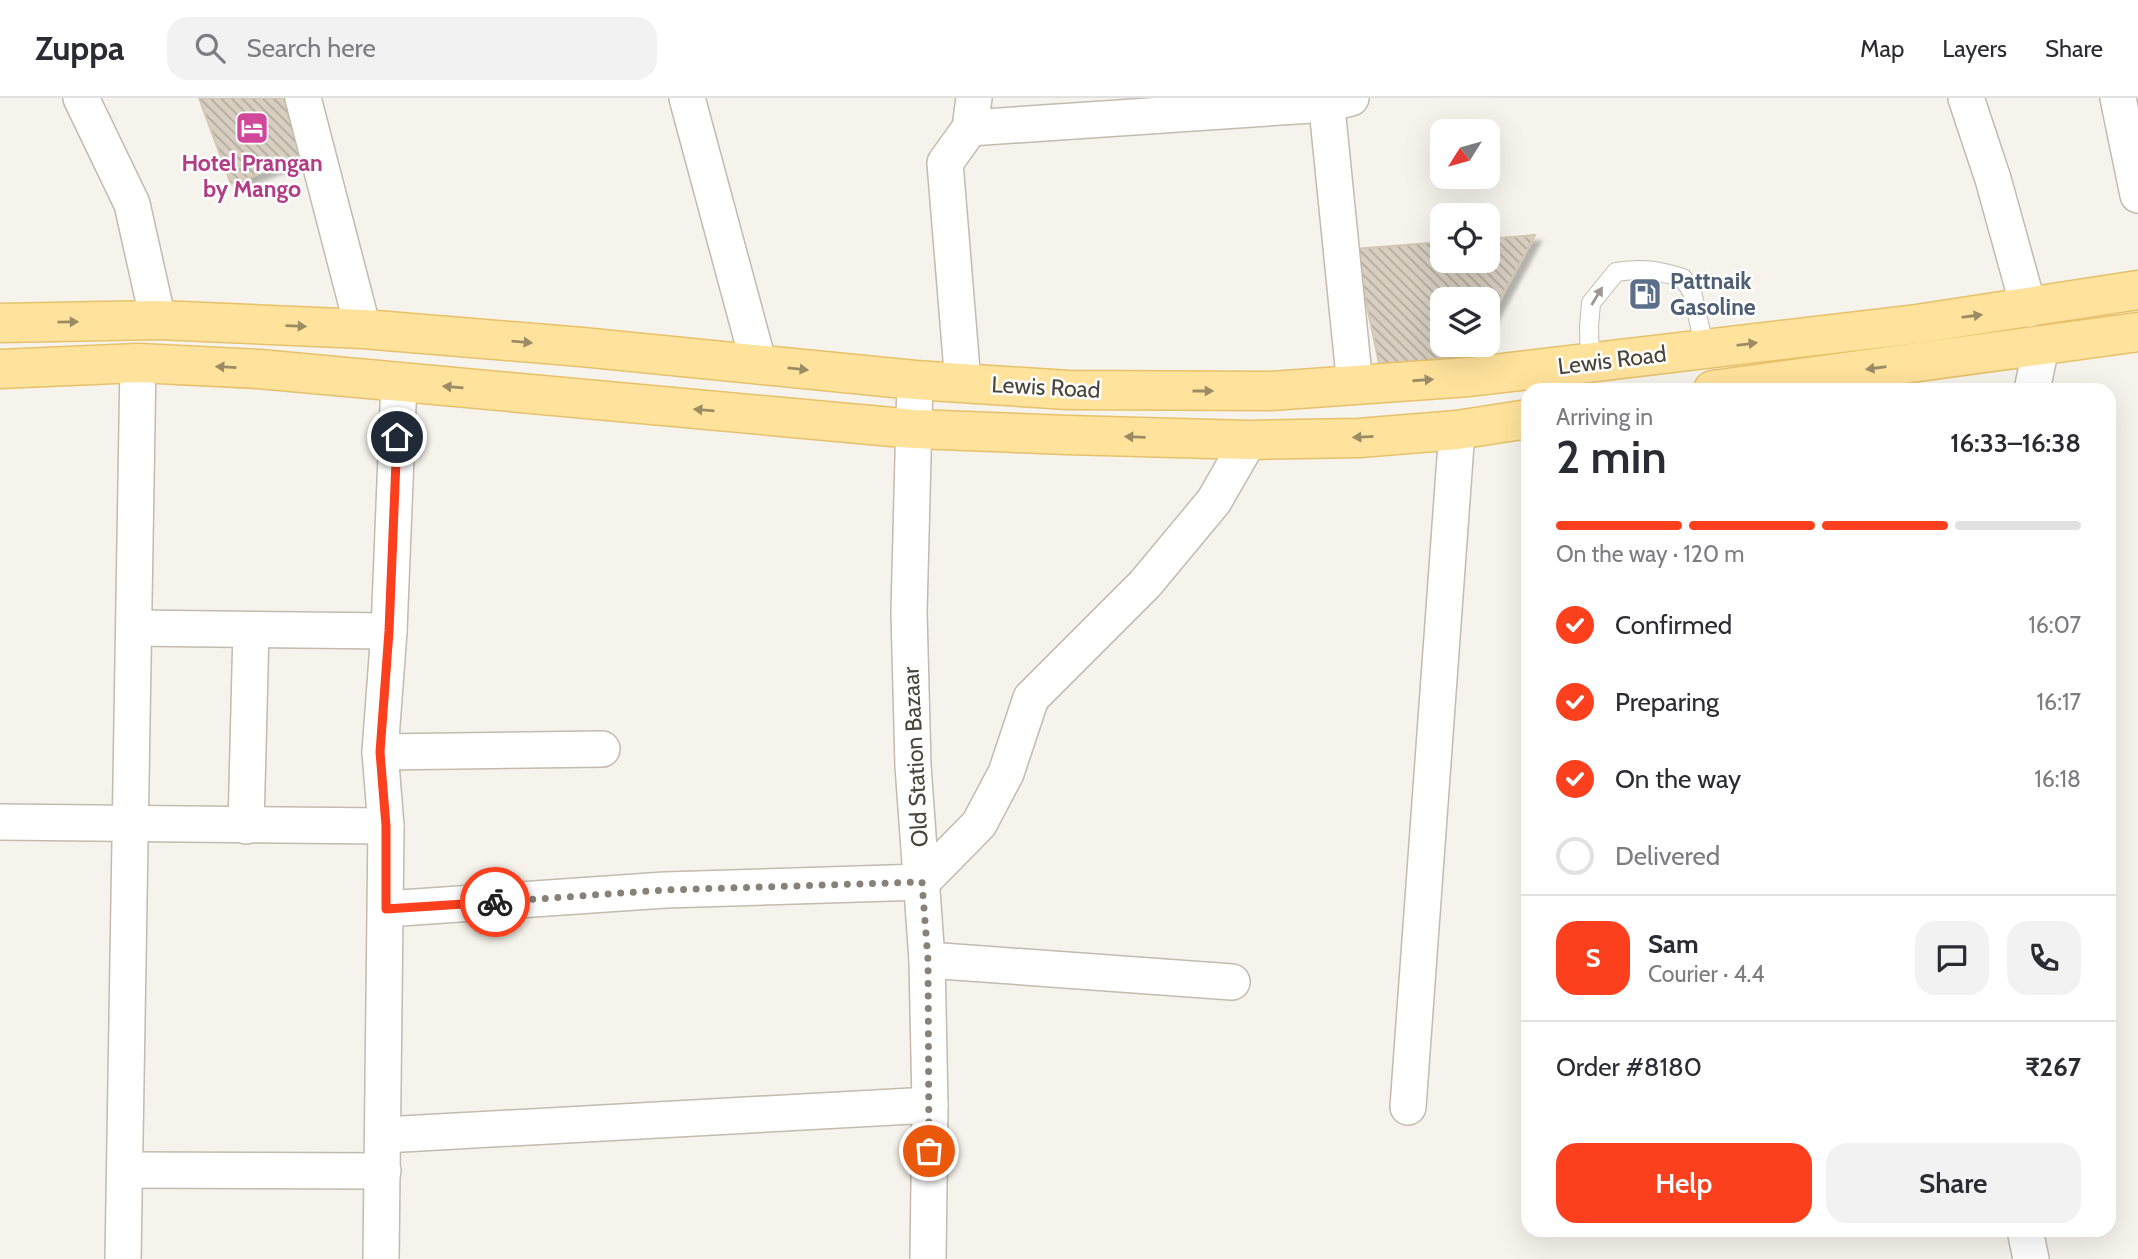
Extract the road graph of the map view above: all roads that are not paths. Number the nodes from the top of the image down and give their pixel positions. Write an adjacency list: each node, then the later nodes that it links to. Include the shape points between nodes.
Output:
1 (81, 98): 11 (street, via 132,204)
2 (303, 98): 14 (street)
3 (687, 98): 21 (street)
4 (1966, 98): 10 (street)
5 (2118, 98): 8 (street)
6 (1335, 100): 7 (street); 28 (street)
7 (972, 113): 25 (street, via 945,163)
8 (2138, 195)
9 (2138, 290): 10 (main road, Lewis Road)
10 (2029, 309): 13 (main road, Lewis Road, one-way to 10)
11 (159, 320): 12 (main road, Lewis Road, one-way to 11); 14 (main road, Lewis Road, one-way to 14)
12 (0, 323)
13 (1917, 324): 17 (main road, Lewis Road, one-way to 13); 19 (main road)
14 (363, 328): 21 (main road, Lewis Road, one-way to 21)
15 (2138, 332): 16 (main road)
16 (2041, 347): 19 (main road); 27 (street)
17 (1705, 349): 18 (main road, Lewis Road); 18 (lane, one-way to 17, via 1591,303 1616,272 1634,269 1654,269 1683,278 1692,292)
18 (1590, 362): 28 (main road, Lewis Road, one-way to 18)
19 (1924, 362): 26 (main road, one-way to 26)
20 (138, 363): 22 (main road, Lewis Road); 24 (main road, Lewis Road, one-way to 20); 33 (street)
21 (759, 365): 23 (main road, Lewis Road, one-way to 23)
22 (0, 369)
23 (915, 380): 25 (main road, Lewis Road); 30 (street, Old Station Bazaar)
24 (400, 382): 30 (main road, Lewis Road, one-way to 24); 35 (street)
25 (963, 383): 28 (main road, Lewis Road, one-way to 28, via 1159,391)
26 (1766, 383)
27 (2033, 383)
28 (1355, 386)
29 (1521, 420): 31 (main road, Lewis Road)
30 (914, 429): 32 (main road, Lewis Road, one-way to 30); 42 (street, Old Station Bazaar, via 909,612)
31 (1457, 430): 32 (main road, Lewis Road, one-way to 32); 47 (street)
32 (1249, 440): 42 (street, via 1214,501 1145,584 1031,698 1006,773 979,824)
33 (134, 628): 34 (street); 39 (street)
34 (251, 630): 35 (street); 40 (street)
35 (389, 631): 37 (street)
36 (602, 749): 37 (street)
37 (380, 752): 41 (street)
38 (0, 822): 39 (street)
39 (131, 824): 40 (street); 49 (street)
40 (246, 826): 41 (street)
41 (386, 826): 43 (street)
42 (922, 882): 43 (street, via 664,890); 44 (street, Old Station Bazaar)
43 (386, 909): 48 (street)
44 (928, 960): 45 (street); 46 (street, Old Station Bazaar)
45 (1232, 982)
46 (930, 1105): 48 (street); 54 (street, Old Station Bazaar)
47 (1408, 1107)
48 (384, 1135): 50 (street)
49 (126, 1170): 50 (street); 52 (street)
50 (383, 1171): 53 (street)
51 (2026, 1237): 55 (street)
52 (123, 1259)
53 (382, 1259)
54 (928, 1259)
55 (2031, 1259)

